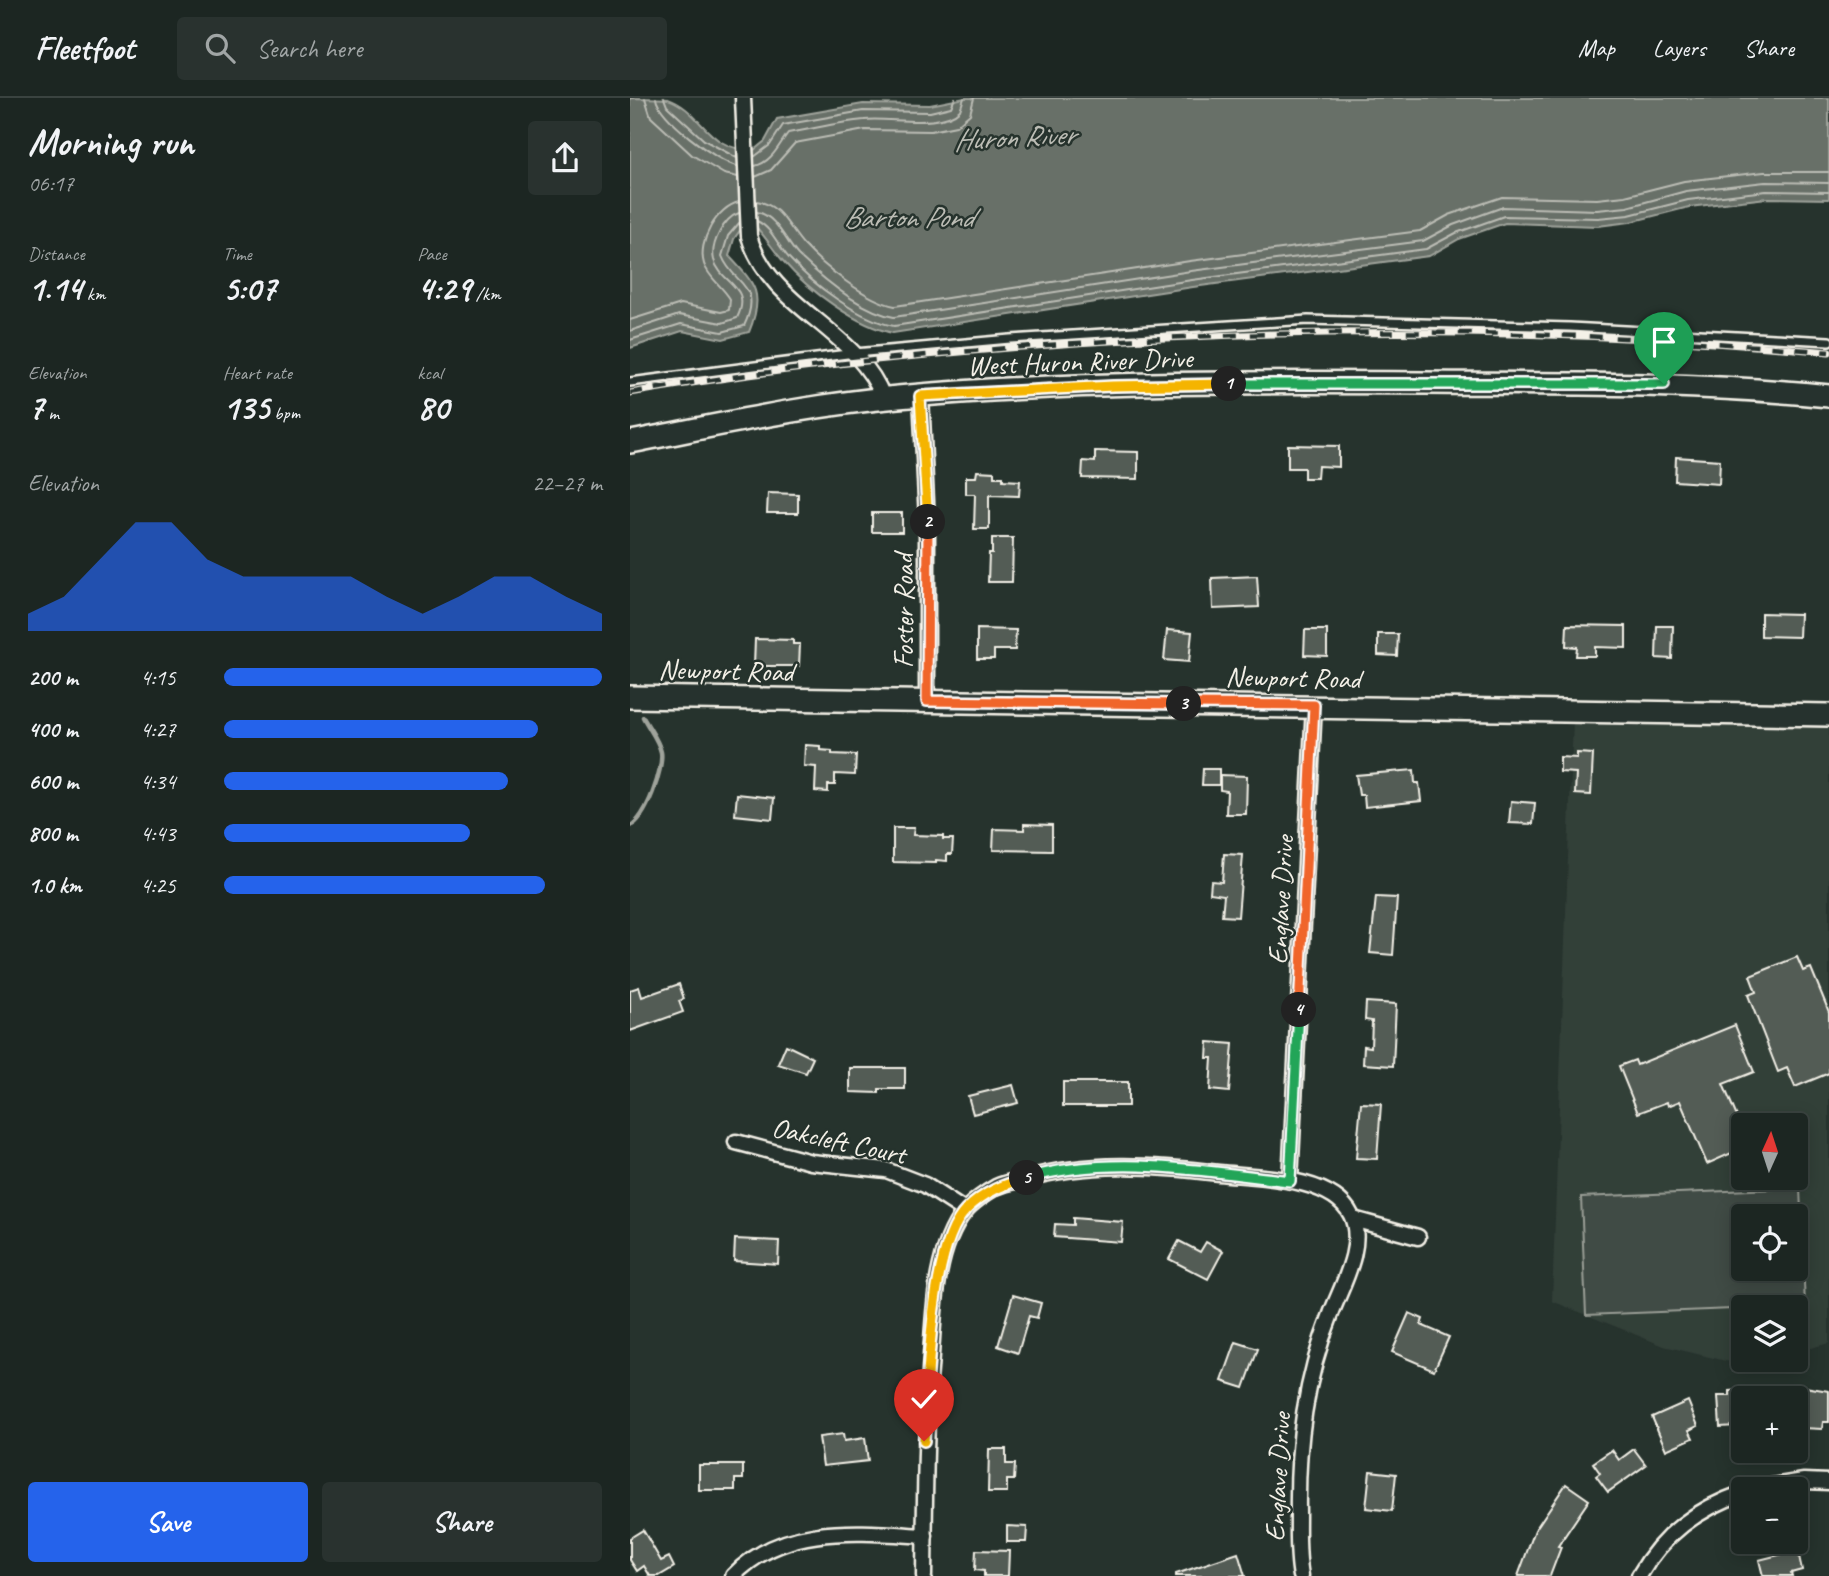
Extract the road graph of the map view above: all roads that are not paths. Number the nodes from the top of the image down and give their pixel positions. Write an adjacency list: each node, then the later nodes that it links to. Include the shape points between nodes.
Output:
1 (743, 98): 3 (street, via 749,236 755,256 765,274)
2 (1829, 341): 3 (lane, via 1570,327 1308,320)
3 (855, 353): 4 (lane); 7 (street)
4 (630, 382)
5 (920, 396): 6 (street, West Huron River Drive, via 1113,386 1342,383 1664,384); 7 (street, West Huron River Drive); 10 (street, Foster Road, via 928,521)
6 (1829, 396)
7 (884, 399): 8 (street, West Huron River Drive)
8 (630, 442)
9 (630, 697): 10 (street, Newport Road)
10 (927, 701): 11 (street, Newport Road)
11 (1314, 705): 12 (street, Newport Road); 14 (street, Englave Drive)
12 (1829, 715)
13 (736, 1142): 15 (street, Oakcleft Court, via 811,1162 886,1170 925,1185)
14 (1290, 1181): 15 (street, via 1100,1165 997,1186); 16 (street, via 1335,1196)
15 (965, 1211): 21 (street, via 947,1247 935,1293 924,1441)
16 (1353, 1219): 17 (street); 24 (street, Englave Drive, via 1352,1259 1322,1337 1300,1435)
17 (1418, 1237)
18 (1808, 1481): 19 (street)
19 (1829, 1482)
20 (1731, 1497): 25 (street, via 1681,1524)
21 (925, 1536): 22 (street, via 814,1535 770,1547); 23 (street)
22 (733, 1576)
23 (925, 1576)
24 (1301, 1576)
25 (1639, 1576)

